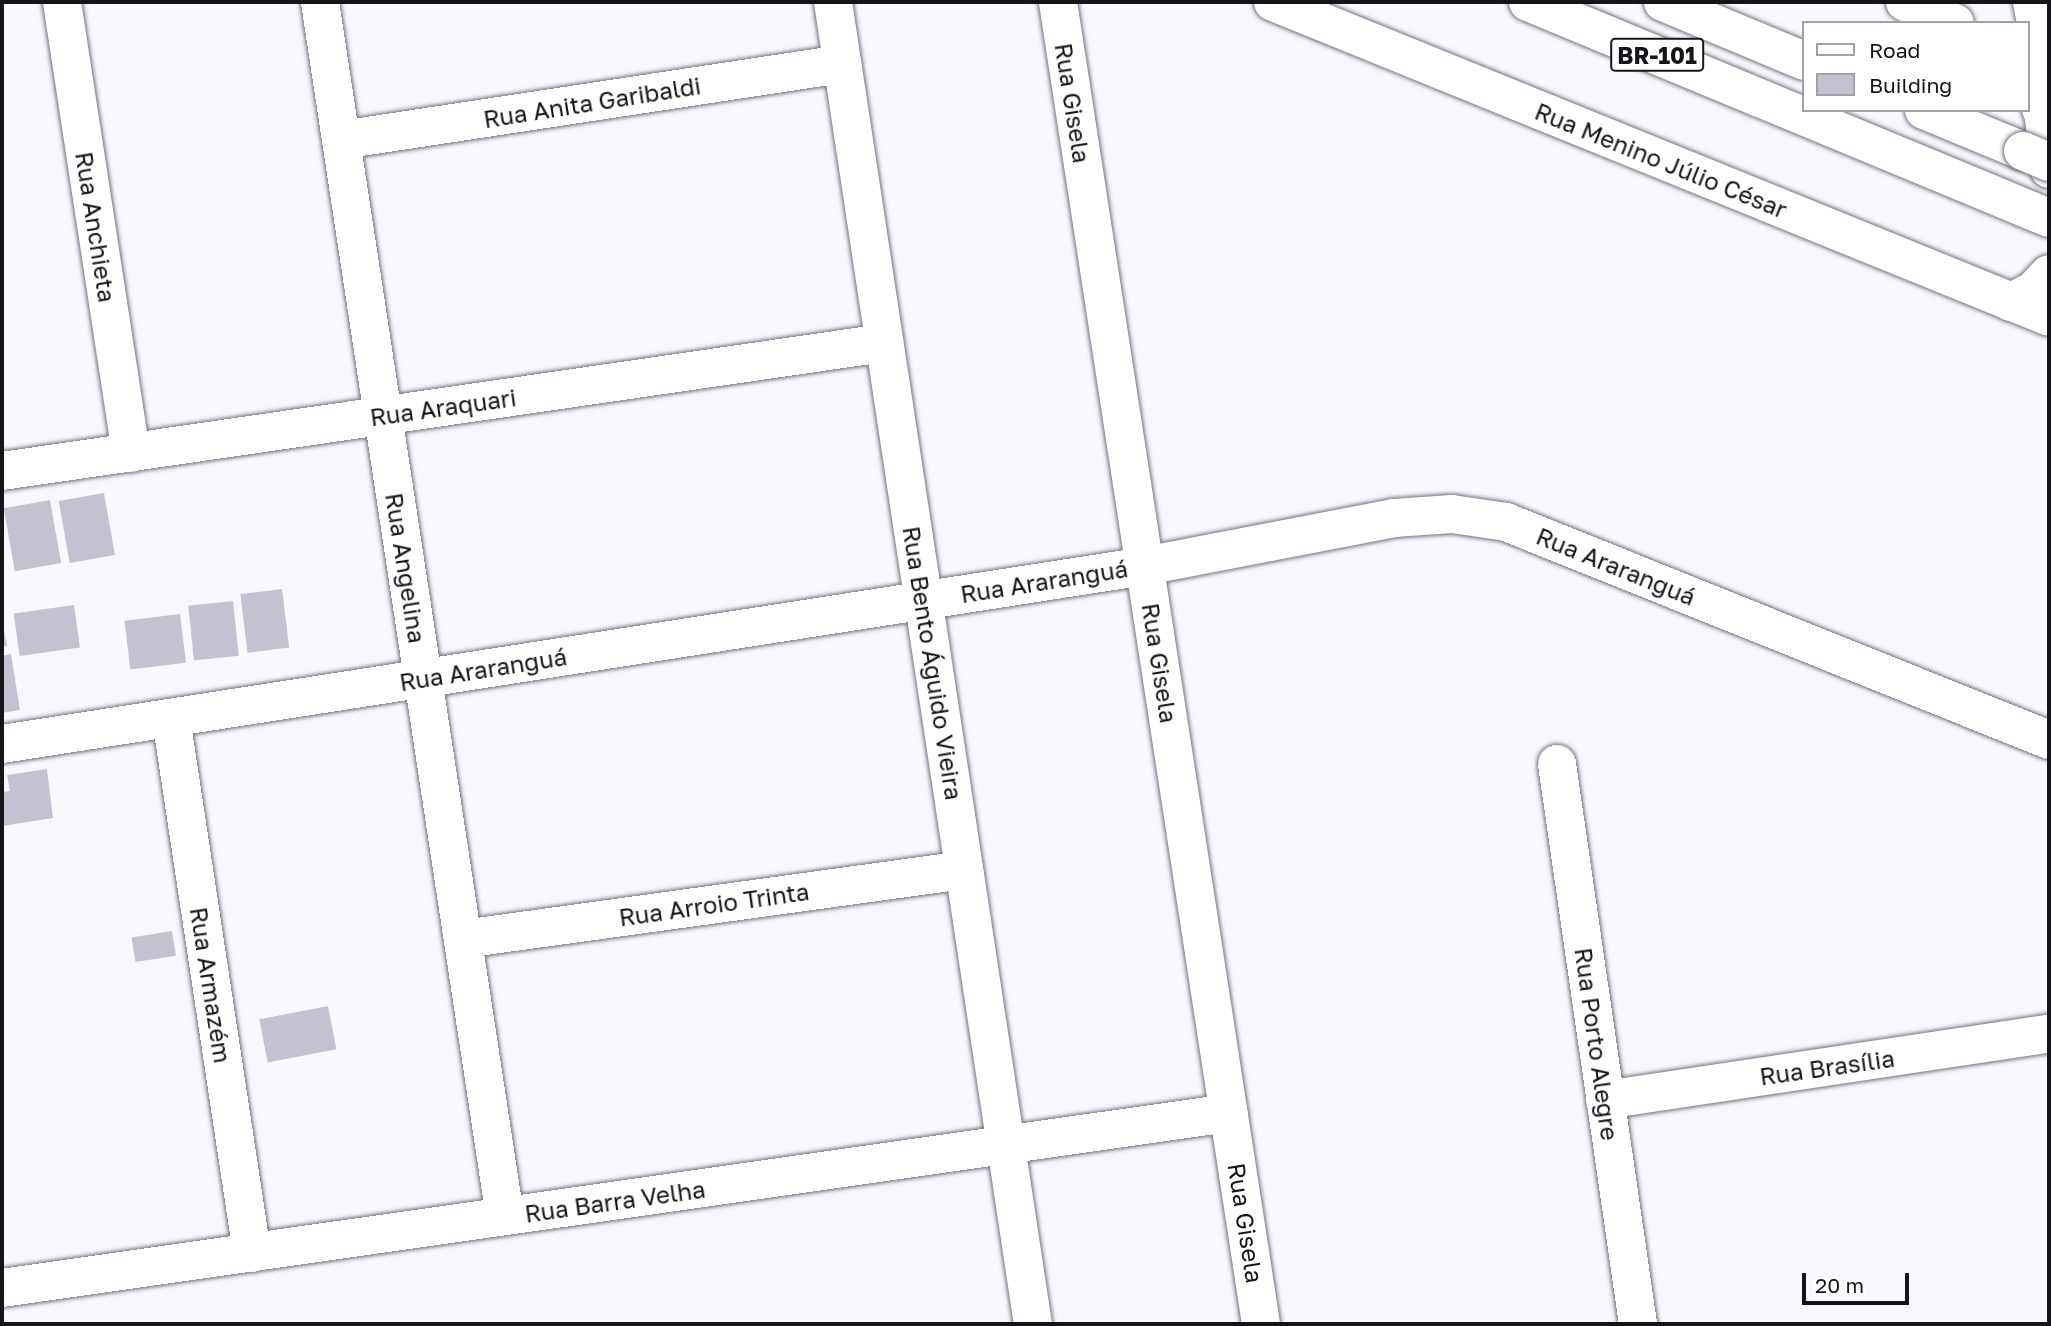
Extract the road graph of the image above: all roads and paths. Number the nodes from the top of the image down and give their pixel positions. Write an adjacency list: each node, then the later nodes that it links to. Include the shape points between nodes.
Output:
1 (62, 2): 24 (main road, Rua Anchieta)
2 (320, 2): 16 (main road, Rua Angelina)
3 (833, 2): 13 (main road, Rua Bento Águido Vieira)
4 (1058, 2): 26 (main road, Rua Gisela)
5 (1273, 2): 20 (main road, Rua Menino Júlio César)
6 (1528, 2): 18 (main road, BR-101)
7 (1662, 2): 11 (main road, BR-101)
8 (1905, 2): 10 (main road)
9 (2032, 2): 12 (main road)
10 (1950, 21)
11 (1802, 60)
12 (2037, 62): 15 (main road)
13 (842, 64): 16 (main road, Rua Anita Garibaldi); 22 (main road, Rua Bento Águido Vieira)
14 (1929, 112): 17 (main road)
15 (2046, 113): 17 (main road)
16 (341, 140): 23 (main road, Rua Angelina)
17 (2040, 161)
18 (2040, 213)
19 (2049, 274): 20 (main road, via 2033,291)
20 (2011, 302): 21 (main road, Rua Menino Júlio César)
21 (2049, 317)
22 (884, 343): 23 (main road, Rua Araquari); 27 (main road, Rua Bento Águido Vieira)
23 (383, 416): 24 (main road, Rua Araquari); 28 (main road, Rua Angelina)
24 (131, 453): 25 (main road, Rua Araquari)
25 (2, 471)
26 (1145, 566): 27 (main road, Rua Araranguá); 30 (main road, Rua Araranguá, via 1394,518 1452,514 1506,522); 37 (main road, Rua Gisela)
27 (924, 600): 28 (main road, Rua Araranguá); 33 (main road, Rua Bento Águido Vieira)
28 (423, 678): 29 (main road, Rua Araranguá); 34 (main road, Rua Angelina)
29 (170, 718): 31 (main road, Rua Araranguá); 40 (main road, Rua Armazém)
30 (2049, 740)
31 (2, 744)
32 (1557, 764): 36 (main road, Rua Porto Alegre)
33 (964, 870): 34 (main road, Rua Arroio Trinta); 38 (main road, Rua Bento Águido Vieira)
34 (463, 939): 39 (main road, Rua Angelina)
35 (2049, 1034): 36 (main road, Rua Brasília)
36 (1605, 1100): 44 (main road, Rua Porto Alegre)
37 (1229, 1113): 38 (main road, Rua Barra Velha); 43 (main road, Rua Gisela)
38 (1006, 1144): 39 (main road, Rua Barra Velha); 42 (main road, Rua Bento Águido Vieira)
39 (505, 1216): 40 (main road, Rua Barra Velha)
40 (252, 1253): 41 (main road, Rua Barra Velha)
41 (2, 1288)
42 (1033, 1324)
43 (1262, 1324)
44 (1638, 1324)

